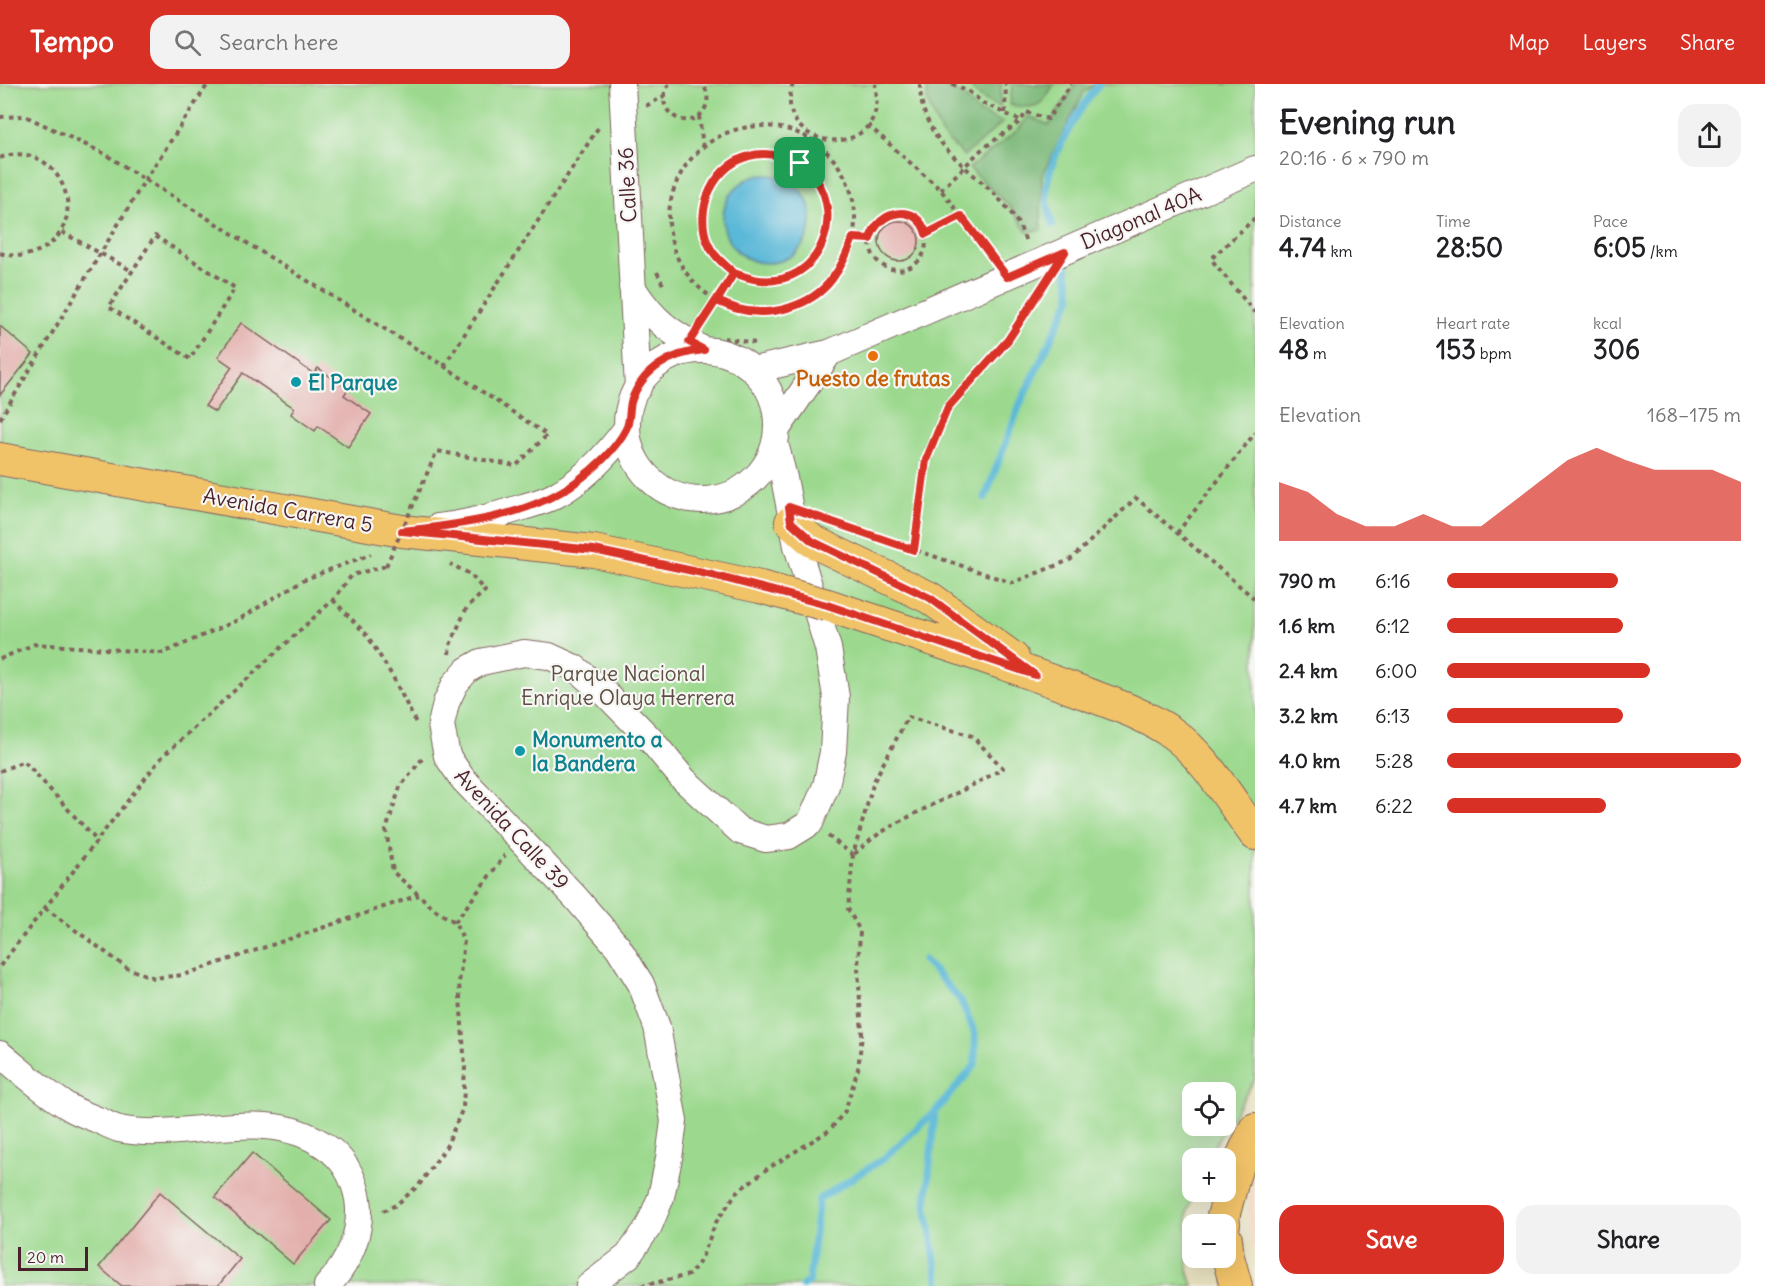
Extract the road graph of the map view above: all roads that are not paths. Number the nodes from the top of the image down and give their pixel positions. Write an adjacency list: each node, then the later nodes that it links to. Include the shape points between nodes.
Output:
1 (630, 90): 3 (street, Calle 36)
2 (1255, 169): 5 (street, Diagonal 40A, via 1065,252 1003,266)
3 (632, 287): 4 (street, via 645,307 674,334); 7 (street, Calle 36)
4 (698, 340): 6 (street); 7 (street, via 688,352 659,364)
5 (830, 353): 6 (street, Diagonal 40A); 9 (street)
6 (753, 370): 9 (street, via 772,397)
7 (638, 388): 8 (street)
8 (627, 428): 9 (street, via 630,446 647,476 676,496 694,500 712,500 745,487 768,460); 12 (street, via 598,462 553,497)
9 (776, 436): 11 (street)
10 (0, 459): 12 (main road, Avenida Carrera 5)
11 (791, 522): 13 (main road, via 812,541 930,598); 20 (street, Avenida Calle 39, via 828,648 836,698 833,752 826,786 810,823 789,836 766,839 740,831 683,778 605,693 575,668 549,656 524,652 481,662 467,670 430,727 462,778 618,946 641,984 657,1027 674,1121 661,1197 650,1226 628,1256)
12 (396, 543): 13 (main road, Avenida Carrera 5, bridge, via 594,550 827,605)
13 (1035, 675): 14 (main road, Avenida Carrera 5, via 1114,705 1172,733 1208,770)
14 (1255, 834)
15 (0, 1054): 19 (street, via 69,1107 118,1129 161,1133 271,1125 316,1139 333,1151 350,1174 358,1201 358,1224 345,1263)
16 (1255, 1129): 17 (main road, via 1235,1172)
17 (1224, 1214)
18 (1231, 1268): 21 (main road)
19 (327, 1286)
20 (590, 1286)
21 (1236, 1286)

